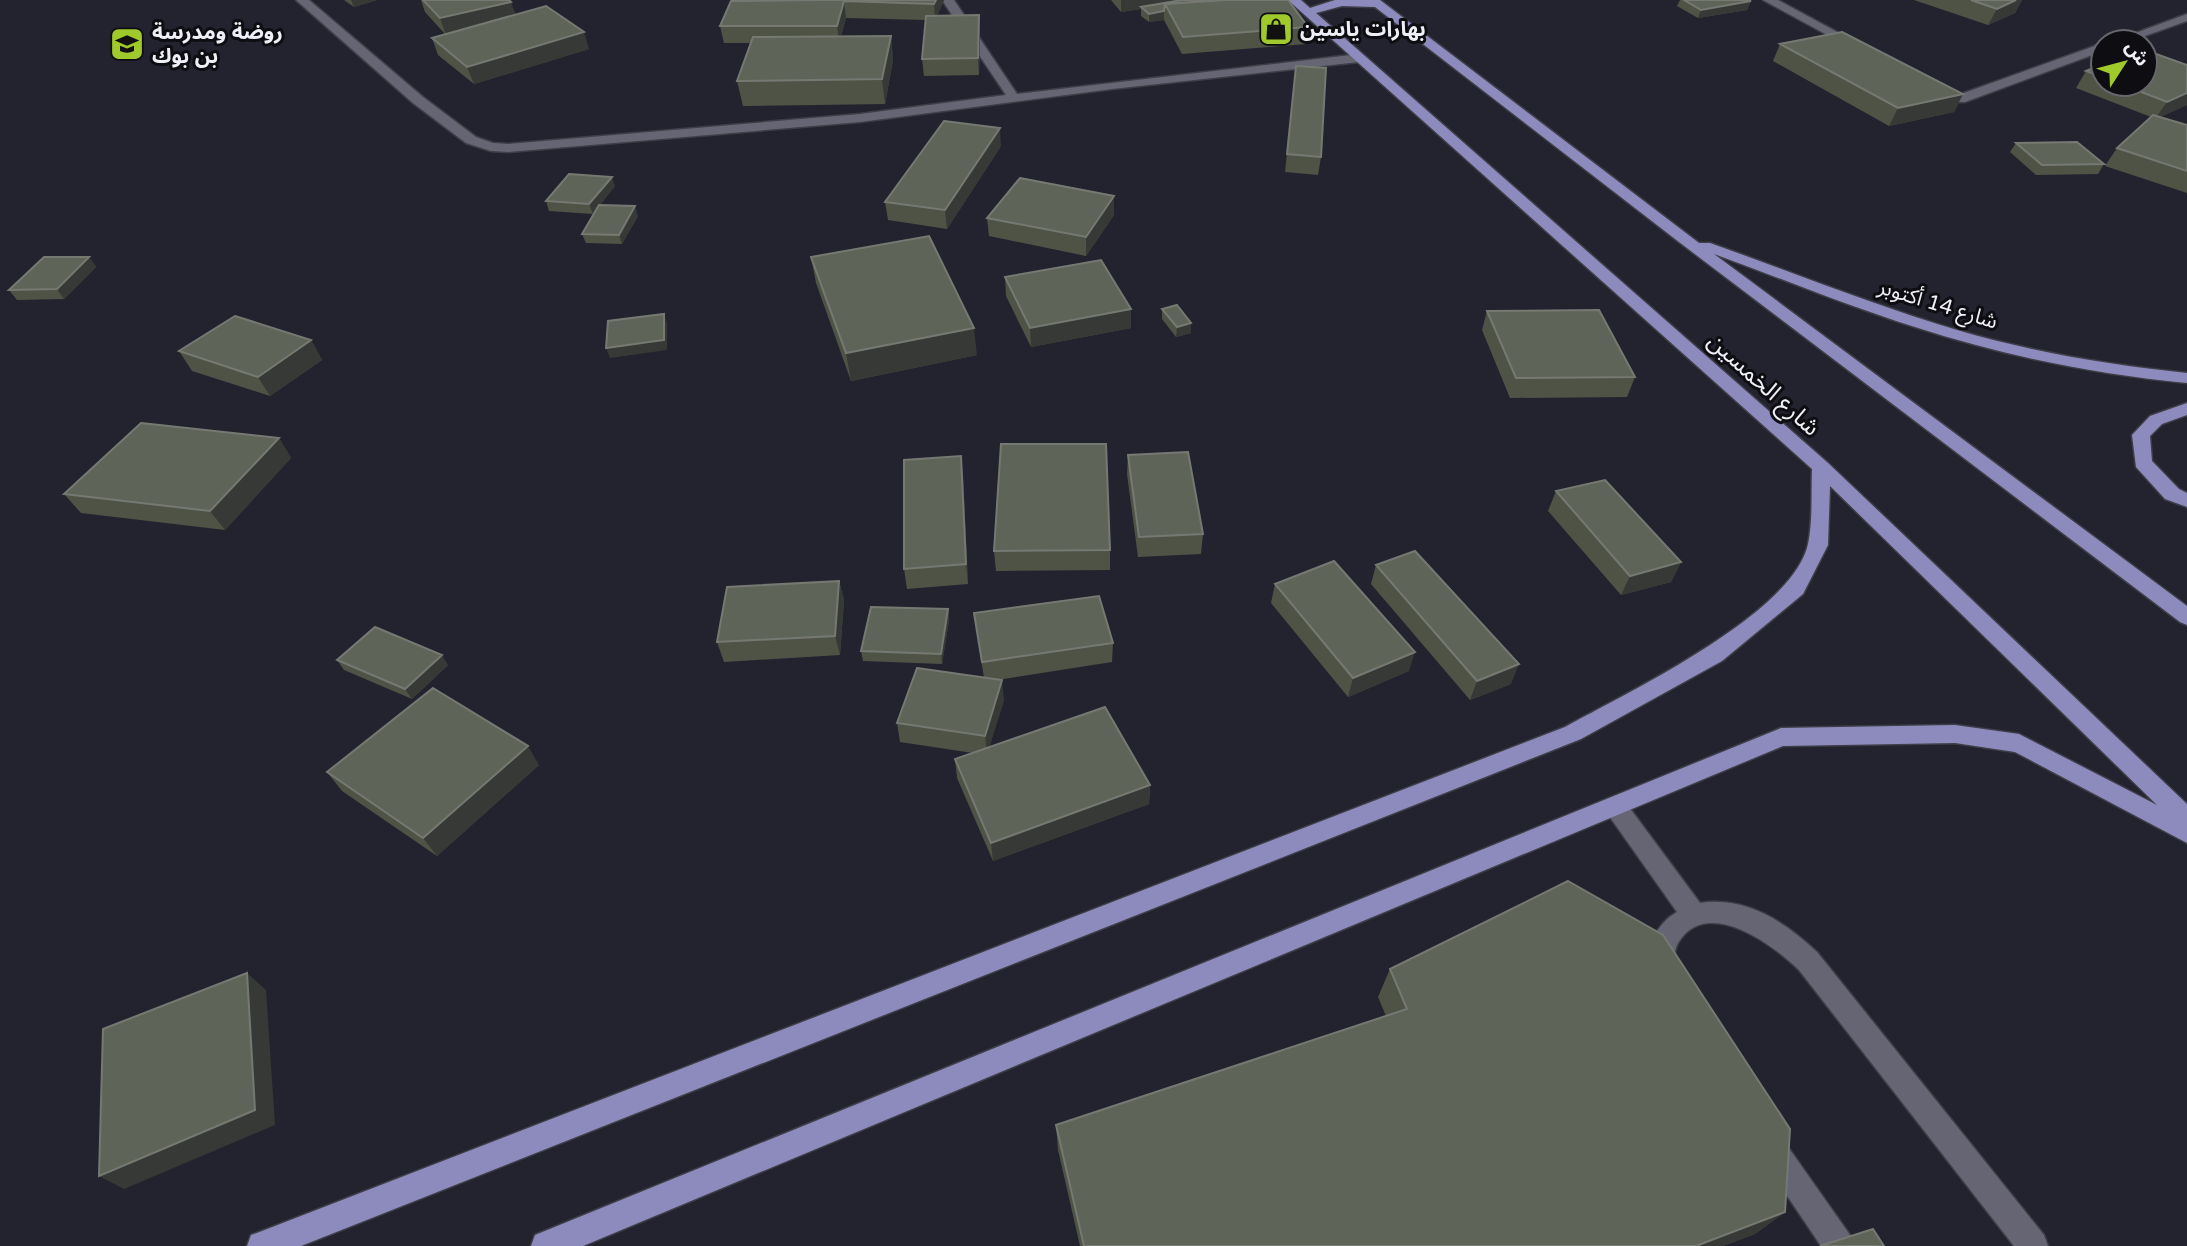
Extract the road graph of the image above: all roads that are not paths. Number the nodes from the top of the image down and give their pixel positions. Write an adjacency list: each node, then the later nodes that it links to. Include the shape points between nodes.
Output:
1 (302, 0): 13 (street, via 418,100 471,140 491,147 860,118)
2 (948, 0): 13 (street)
3 (1294, 0): 6 (main road, شارع الخمسين)
4 (1769, 0): 9 (street)
5 (1376, 2): 6 (main road, via 1348,0); 14 (main road)
6 (1308, 13): 11 (main road, شارع الخمسين)
7 (2187, 17): 8 (street)
8 (2156, 28)
9 (1865, 50)
10 (2089, 52): 12 (street, via 1960,99)
11 (1359, 58): 13 (street); 17 (main road, شارع الخمسين)
12 (1924, 81)
13 (1014, 98)
14 (1684, 239): 15 (main road, شارع 14 أكتوبر, via 1921,324 2030,354); 19 (main road)
15 (2187, 378)
16 (2187, 409): 18 (main road, via 2156,419 2141,435 2143,463 2172,494)
17 (1821, 467): 21 (main road, شارع الخمسين); 26 (main road, via 1818,545 1796,589 1714,655 1573,733)
18 (2187, 501)
19 (2187, 617)
20 (1615, 806): 22 (main road, via 1781,737 1955,734 2019,743); 23 (street); 28 (main road)
21 (2187, 819)
22 (2187, 833)
23 (1694, 915): 24 (street, via 1672,928 1661,949); 30 (street, via 1721,912 1753,920 1784,937 1808,961)
24 (1666, 986)
25 (1753, 1120): 29 (street)
26 (292, 1240): 27 (main road)
27 (262, 1246)
28 (546, 1246)
29 (1839, 1246)
30 (2033, 1246)

